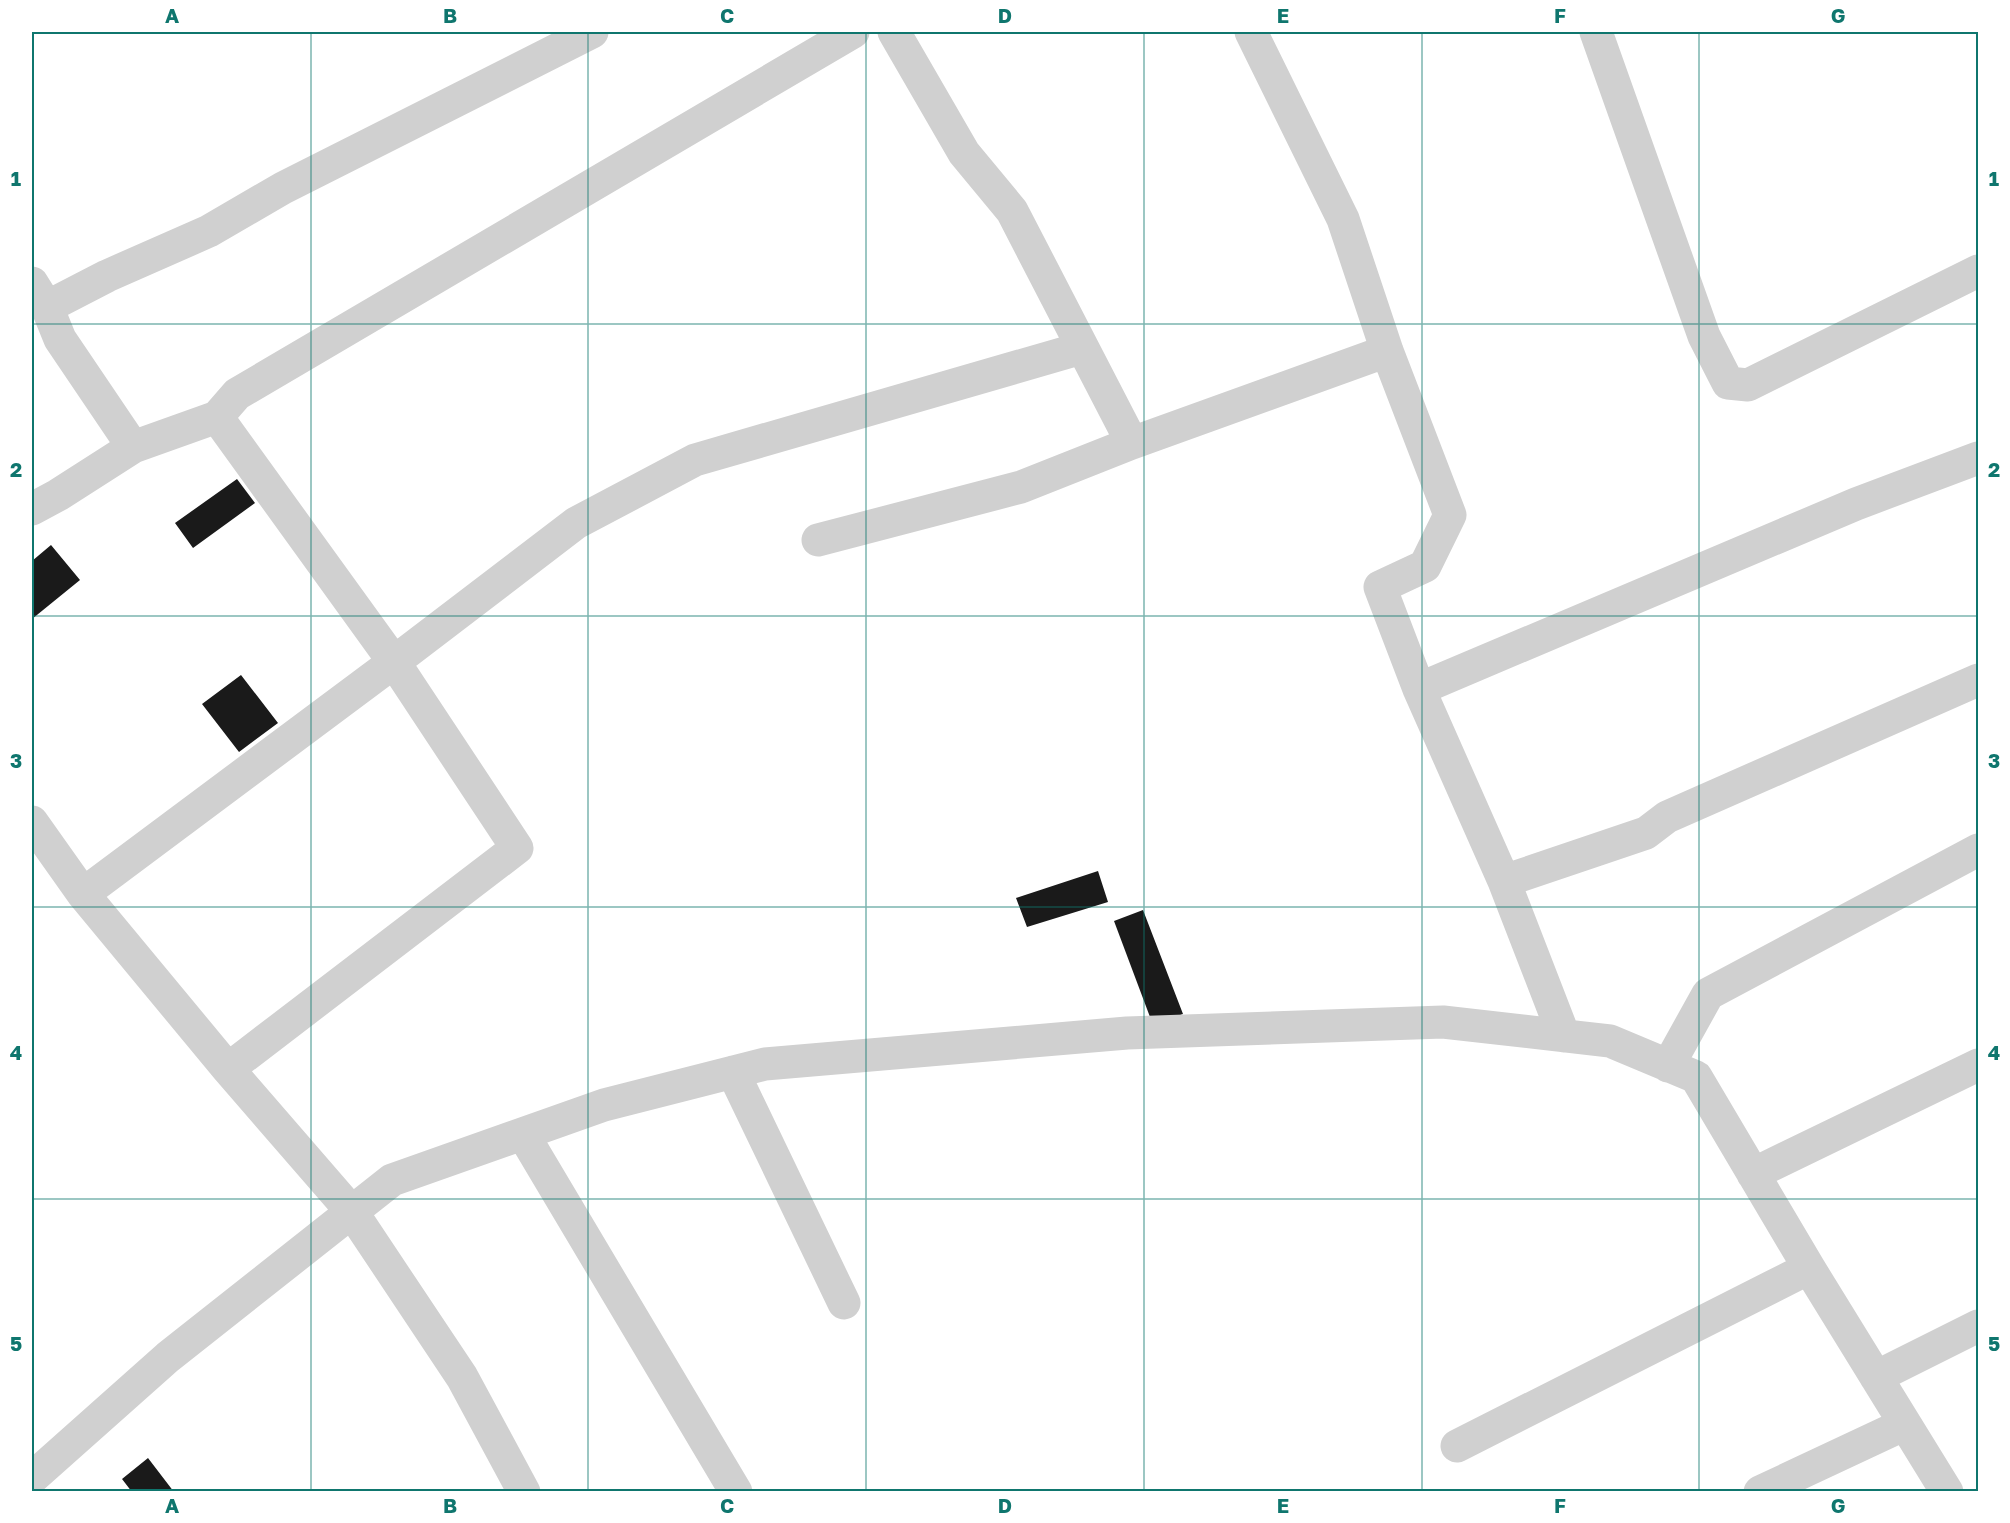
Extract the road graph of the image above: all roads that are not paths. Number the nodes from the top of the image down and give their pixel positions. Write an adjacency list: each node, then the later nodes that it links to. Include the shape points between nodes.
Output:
1 (592, 32): 7 (street, via 283,188 210,231 107,276)
2 (853, 32): 10 (street, via 237,394)
3 (894, 32): 8 (street, via 964,153 1012,211)
4 (1251, 32): 9 (street, via 1342,219)
5 (1596, 32): 6 (street, via 1704,336 1728,383 1748,385)
6 (1978, 271)
7 (39, 295): 12 (street, via 60,339)
8 (1082, 348): 11 (street); 16 (street, via 695,460 576,523)
9 (1387, 351): 11 (street); 18 (street, via 1450,515 1425,566 1380,587)
10 (218, 417): 12 (street); 16 (street)
11 (1132, 443): 15 (street, via 1021,487)
12 (133, 447): 14 (street)
13 (1978, 458): 18 (street, via 1845,508)
14 (32, 509)
15 (818, 540)
16 (394, 662): 22 (street); 26 (street, via 517,848)
17 (1978, 680): 21 (street, via 1667,817 1646,833)
18 (1419, 689): 21 (street)
19 (32, 822): 22 (street)
20 (1978, 850): 25 (street, via 1708,994)
21 (1504, 881): 23 (street)
22 (83, 894): 26 (street)
23 (1564, 1036): 25 (street, via 1610,1041); 27 (street, via 1443,1022 1127,1033 765,1064)
24 (1978, 1065): 29 (street)
25 (1668, 1066): 29 (street, via 1696,1077)
26 (228, 1069): 30 (street)
27 (734, 1072): 28 (street, via 604,1106); 32 (street)
28 (523, 1134): 30 (street, via 392,1180); 39 (street)
29 (1753, 1174): 31 (street)
30 (352, 1212): 37 (street, via 168,1357); 38 (street, via 462,1377)
31 (1809, 1268): 34 (street); 36 (street)
32 (844, 1303)
33 (1978, 1326): 34 (street)
34 (1876, 1377): 35 (street)
35 (1905, 1424): 40 (street); 41 (street)
36 (1457, 1446)
37 (32, 1478)
38 (524, 1491)
39 (736, 1491)
40 (1760, 1491)
41 (1947, 1491)

